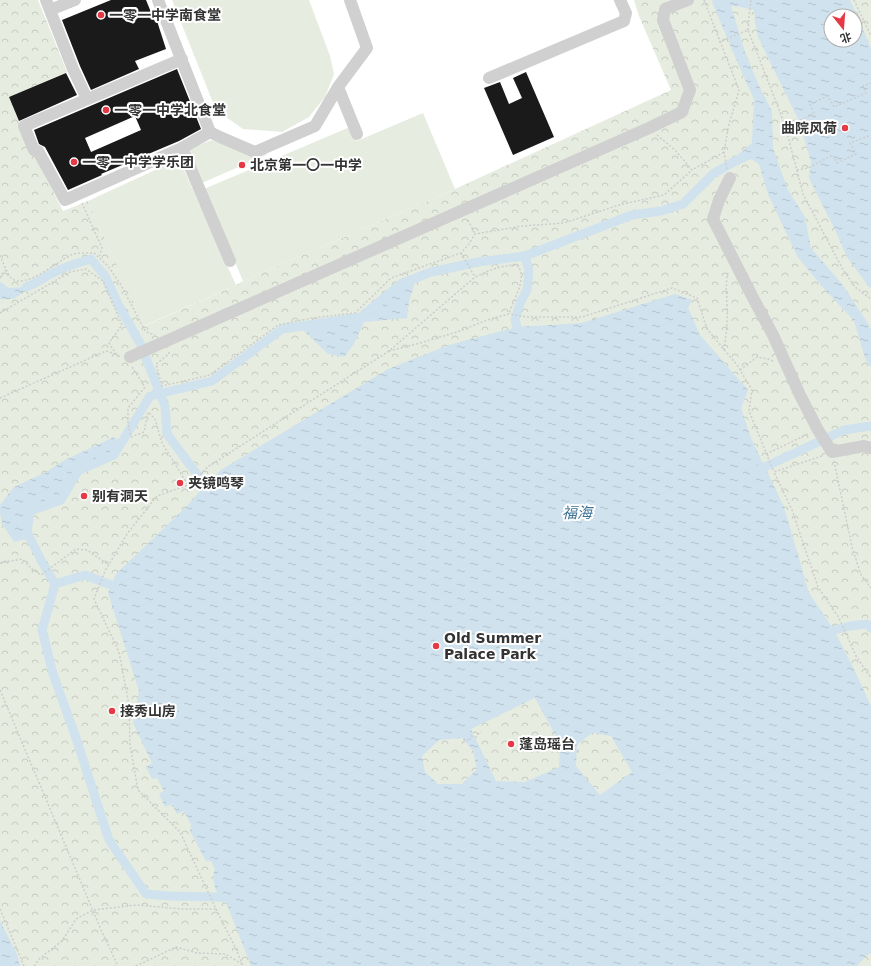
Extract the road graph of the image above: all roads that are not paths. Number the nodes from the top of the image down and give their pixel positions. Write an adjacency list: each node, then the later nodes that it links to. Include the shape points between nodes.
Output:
1 (75, 0): 6 (street)
2 (158, 0): 7 (street)
3 (350, 0): 9 (street, via 367,48)
4 (620, 0): 8 (street, via 626,13 624,21)
5 (688, 0): 16 (street, via 665,9 663,20 690,90 682,112)
6 (48, 5): 10 (street)
7 (182, 59): 10 (street); 11 (street)
8 (489, 78)
9 (338, 87): 11 (street, via 315,126 255,152); 12 (street)
10 (87, 99): 13 (street, via 24,126 34,150 38,150 65,200)
11 (210, 132): 13 (street)
12 (357, 134)
13 (182, 148): 15 (street)
14 (730, 178): 17 (street, via 713,219 773,335 818,430 832,452 864,446)
15 (230, 261)
16 (127, 359)
17 (871, 448)

